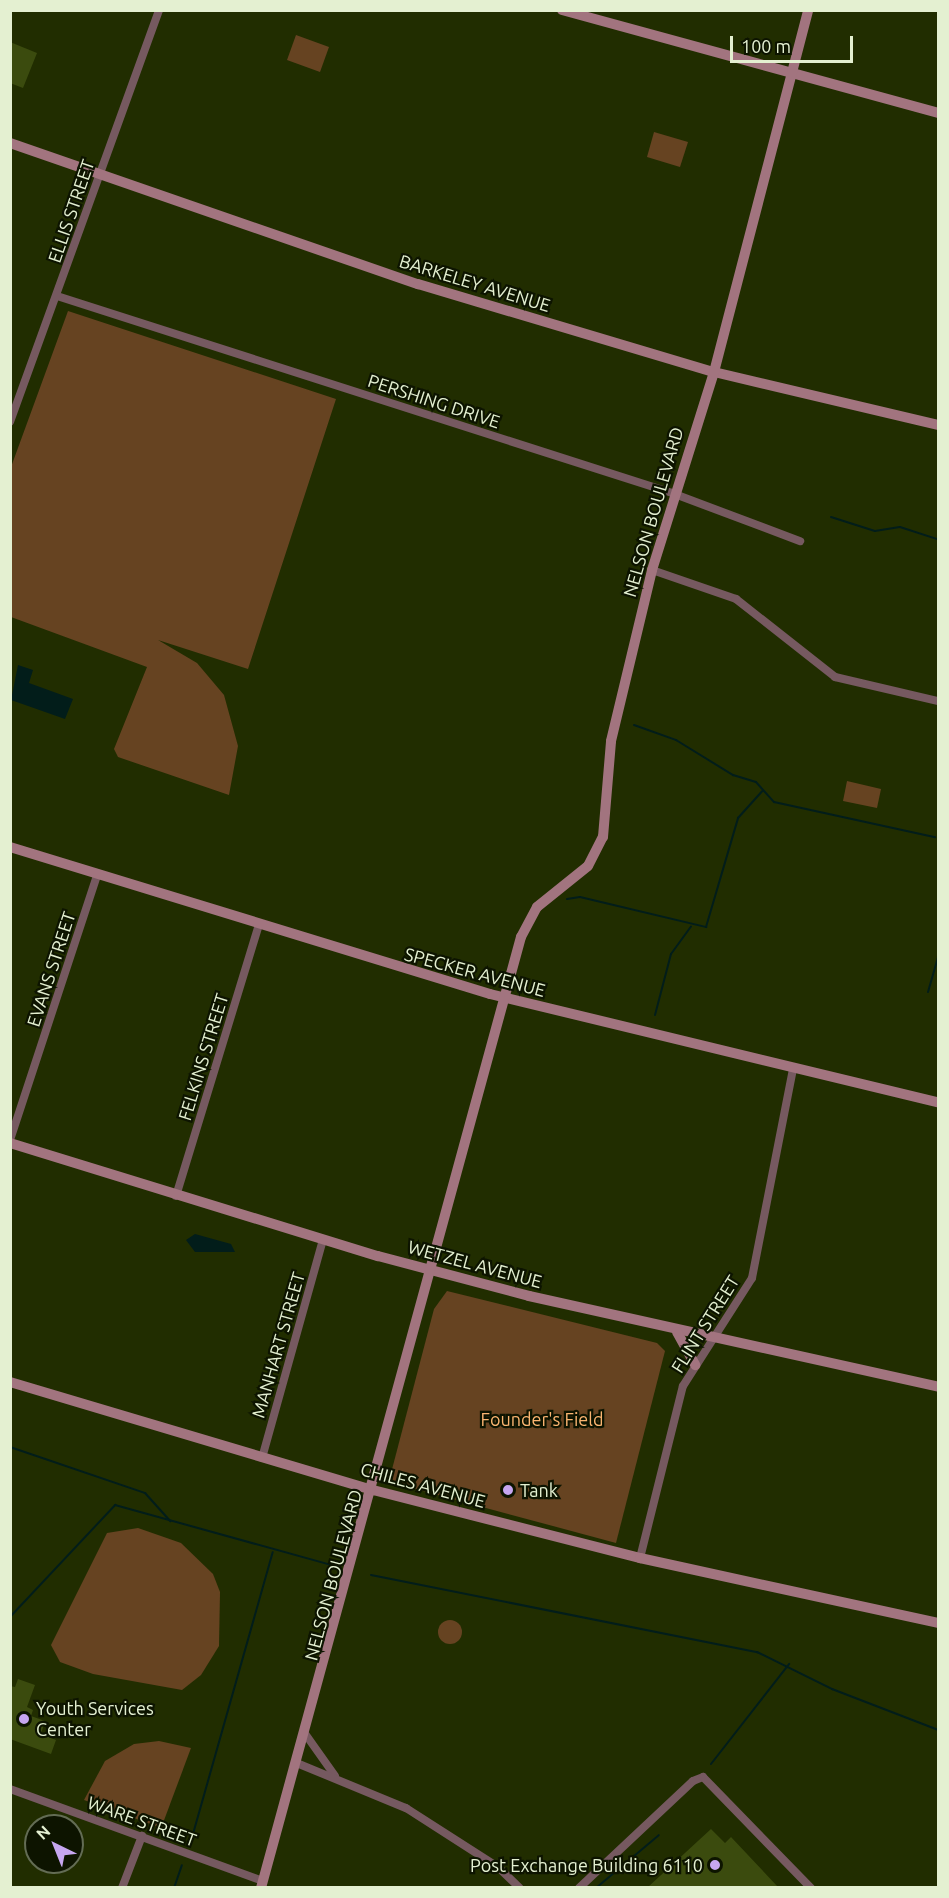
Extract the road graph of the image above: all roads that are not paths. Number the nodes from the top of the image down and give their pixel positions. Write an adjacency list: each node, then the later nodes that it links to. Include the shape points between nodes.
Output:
1 (159, 10): 7 (street, ELLIS STREET)
2 (562, 10): 4 (street)
3 (808, 10): 4 (street, NELSON BOULEVARD)
4 (793, 78): 5 (street); 9 (street, NELSON BOULEVARD)
5 (939, 113)
6 (10, 143): 7 (street, BARKELEY AVENUE)
7 (99, 177): 8 (street, ELLIS STREET); 9 (street, BARKELEY AVENUE, via 418,284)
8 (57, 296): 10 (street, ELLIS STREET); 12 (street, PERSHING DRIVE)
9 (714, 372): 11 (street, BARKELEY AVENUE); 12 (street, NELSON BOULEVARD)
10 (10, 422)
11 (939, 425)
12 (672, 494): 13 (street, PERSHING DRIVE); 14 (street, NELSON BOULEVARD)
13 (800, 541)
14 (652, 570): 15 (street, via 736,599 835,677); 19 (street, NELSON BOULEVARD, via 611,741 603,837 588,866 532,914)
15 (939, 701)
16 (10, 847): 17 (street, SPECKER AVENUE)
17 (97, 876): 18 (street, SPECKER AVENUE); 22 (street, EVANS STREET)
18 (258, 927): 19 (street, SPECKER AVENUE); 23 (street, FELKINS STREET)
19 (506, 998): 20 (street, SPECKER AVENUE); 25 (street, NELSON BOULEVARD)
20 (793, 1069): 21 (street, SPECKER AVENUE); 27 (street, FLINT STREET, via 752,1278)
21 (939, 1102)
22 (10, 1141): 23 (street, WETZEL AVENUE)
23 (176, 1196): 24 (street, WETZEL AVENUE)
24 (323, 1239): 25 (street, WETZEL AVENUE); 31 (street, MANHART STREET)
25 (432, 1270): 26 (street, WETZEL AVENUE); 32 (street, NELSON BOULEVARD)
26 (676, 1332): 27 (street, WETZEL AVENUE); 28 (street)
27 (712, 1340): 28 (street, FLINT STREET); 30 (street, WETZEL AVENUE)
28 (695, 1365): 33 (street, FLINT STREET, via 677,1405)
29 (10, 1382): 31 (street, CHILES AVENUE)
30 (939, 1387)
31 (262, 1458): 32 (street, CHILES AVENUE)
32 (373, 1490): 33 (street, CHILES AVENUE); 35 (street, NELSON BOULEVARD)
33 (640, 1558): 34 (street, CHILES AVENUE)
34 (939, 1623)
35 (306, 1735): 36 (street, NELSON BOULEVARD); 37 (street)
36 (299, 1764): 37 (street); 40 (street, NELSON BOULEVARD)
37 (336, 1777): 42 (street, via 431,1822)
38 (10, 1789): 39 (street, WARE STREET)
39 (142, 1836): 40 (street, WARE STREET); 41 (street)
40 (262, 1884)
41 (122, 1887)
42 (519, 1887)
43 (579, 1887): 44 (street, via 693,1780 704,1778)
44 (811, 1887)

